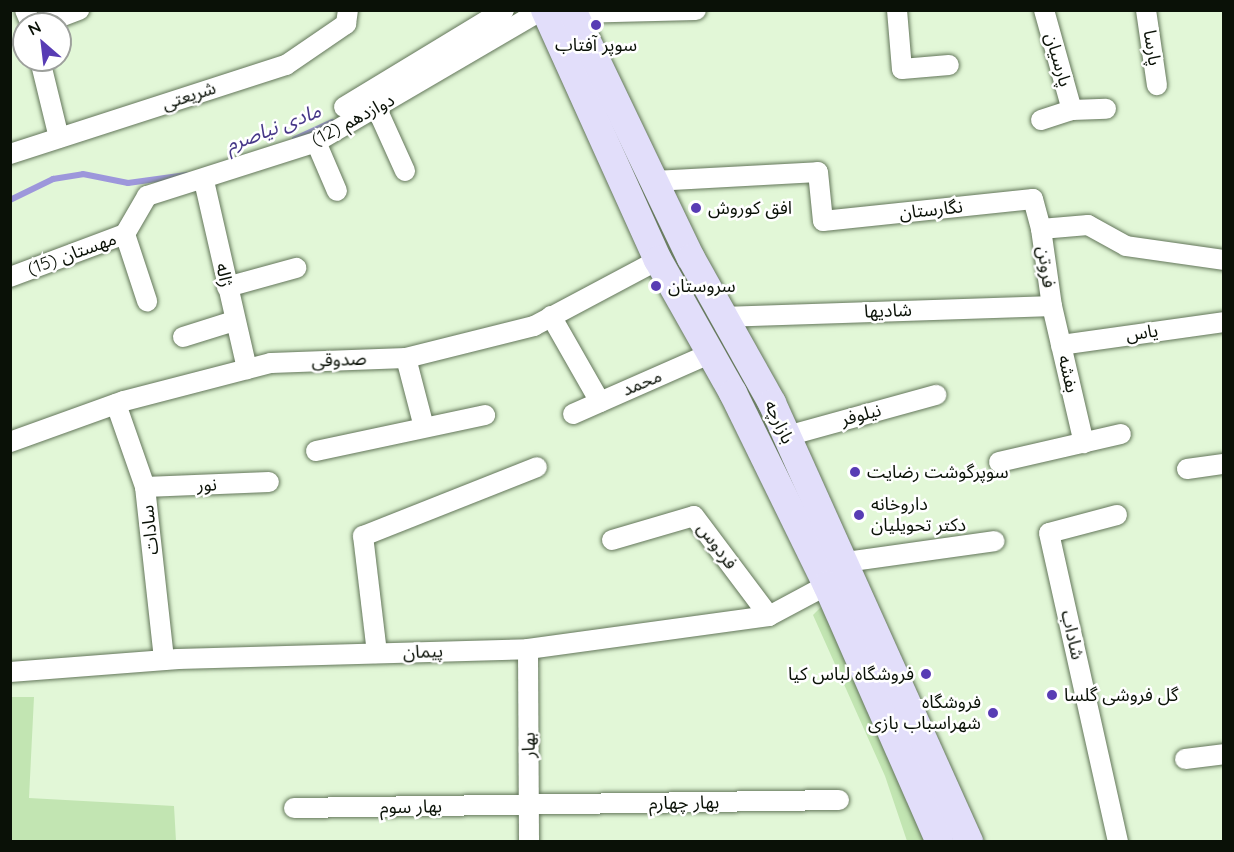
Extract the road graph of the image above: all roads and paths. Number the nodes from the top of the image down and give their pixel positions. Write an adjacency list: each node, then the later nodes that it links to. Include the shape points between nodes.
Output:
1 (348, 10): 17 (street, شریعتی, via 346,24 286,65)
2 (504, 10): 12 (street, دوازدهم (12))
3 (544, 10): 14 (street, دوازدهم (12)); 27 (main road, بازارچه)
4 (696, 10): 8 (street)
5 (897, 10): 9 (street, via 902,69)
6 (1044, 10): 15 (street, پارسیان)
7 (1146, 10): 11 (street, پارسا)
8 (573, 12): 22 (main road, بازارچه)
9 (949, 65)
10 (43, 72): 17 (street)
11 (1157, 85)
12 (344, 107)
13 (1106, 109): 15 (street)
14 (377, 110): 18 (street, دوازدهم (12)); 20 (street)
15 (1072, 110): 16 (street)
16 (1041, 120)
17 (59, 138): 19 (street, شریعتی)
18 (316, 142): 21 (street, دوازدهم (12)); 23 (street)
19 (10, 154)
20 (405, 171)
21 (204, 181): 24 (street, دوازدهم (12)); 31 (street, ژاله)
22 (654, 181): 25 (street, نگارستان, via 818,172 823,221 1033,200); 35 (main road, بازارچه)
23 (336, 191)
24 (147, 196): 26 (street, مهستان (15))
25 (1041, 229): 28 (street, via 1088,225 1126,246); 33 (street, فروتن)
26 (125, 234): 30 (street, مهستان (15)); 32 (street)
27 (658, 260): 34 (street, صدوقی); 40 (main road, بازارچه)
28 (1224, 260)
29 (296, 268): 31 (street)
30 (10, 277)
31 (226, 287): 36 (street, ژاله)
32 (147, 301)
33 (1052, 306): 35 (street, شادیها); 39 (street, بفشه)
34 (551, 316): 41 (street, صدوقی, via 534,326); 44 (street)
35 (724, 316): 45 (main road, بازارچه)
36 (234, 321): 38 (street); 42 (street, ژاله)
37 (1224, 322): 39 (street, یاس)
38 (183, 337)
39 (1061, 345): 54 (street, بفشه)
40 (711, 353): 44 (street, محمد); 49 (main road, بازارچه)
41 (406, 358): 42 (street, صدوقی); 50 (street)
42 (247, 369): 46 (street, صدوقی)
43 (936, 395): 52 (street, نیلوفر)
44 (600, 402): 47 (street, محمد)
45 (772, 403): 49 (main road, via 763,421); 52 (main road, بازارچه)
46 (116, 404): 53 (street, صدوقی); 62 (street, سادات)
47 (573, 414)
48 (485, 415): 50 (street)
49 (744, 416): 56 (main road, بازارچه)
50 (424, 428): 55 (street)
51 (1121, 434): 54 (street)
52 (789, 441): 56 (main road, via 782,439 771,445); 66 (main road, بازارچه)
53 (10, 442)
54 (1084, 442): 57 (street)
55 (316, 451)
56 (766, 460): 67 (main road, بازارچه)
57 (999, 462)
58 (1224, 464): 60 (street)
59 (537, 467): 70 (street, via 363,536)
60 (1187, 469)
61 (268, 482): 62 (street, نور)
62 (145, 487): 71 (street, سادات)
63 (1117, 515): 81 (street, شاداب, via 1049,533)
64 (612, 540): 68 (street, فردوس, via 694,516)
65 (995, 541): 66 (street)
66 (846, 562): 80 (main road, بازارچه)
67 (827, 585): 68 (street, پیمان); 79 (main road, بازارچه)
68 (769, 616): 69 (street, پیمان)
69 (528, 649): 70 (street, پیمان); 76 (street, بهار)
70 (377, 653): 71 (street, پیمان)
71 (164, 660): 72 (street, پیمان)
72 (10, 672)
73 (1224, 754): 74 (street)
74 (1185, 759)
75 (838, 800): 76 (street, بهار چهارم)
76 (529, 806): 77 (street, بهار سوم); 78 (street, بهار)
77 (294, 808)
78 (529, 842)
79 (940, 842)
80 (969, 842)
81 (1118, 842)

